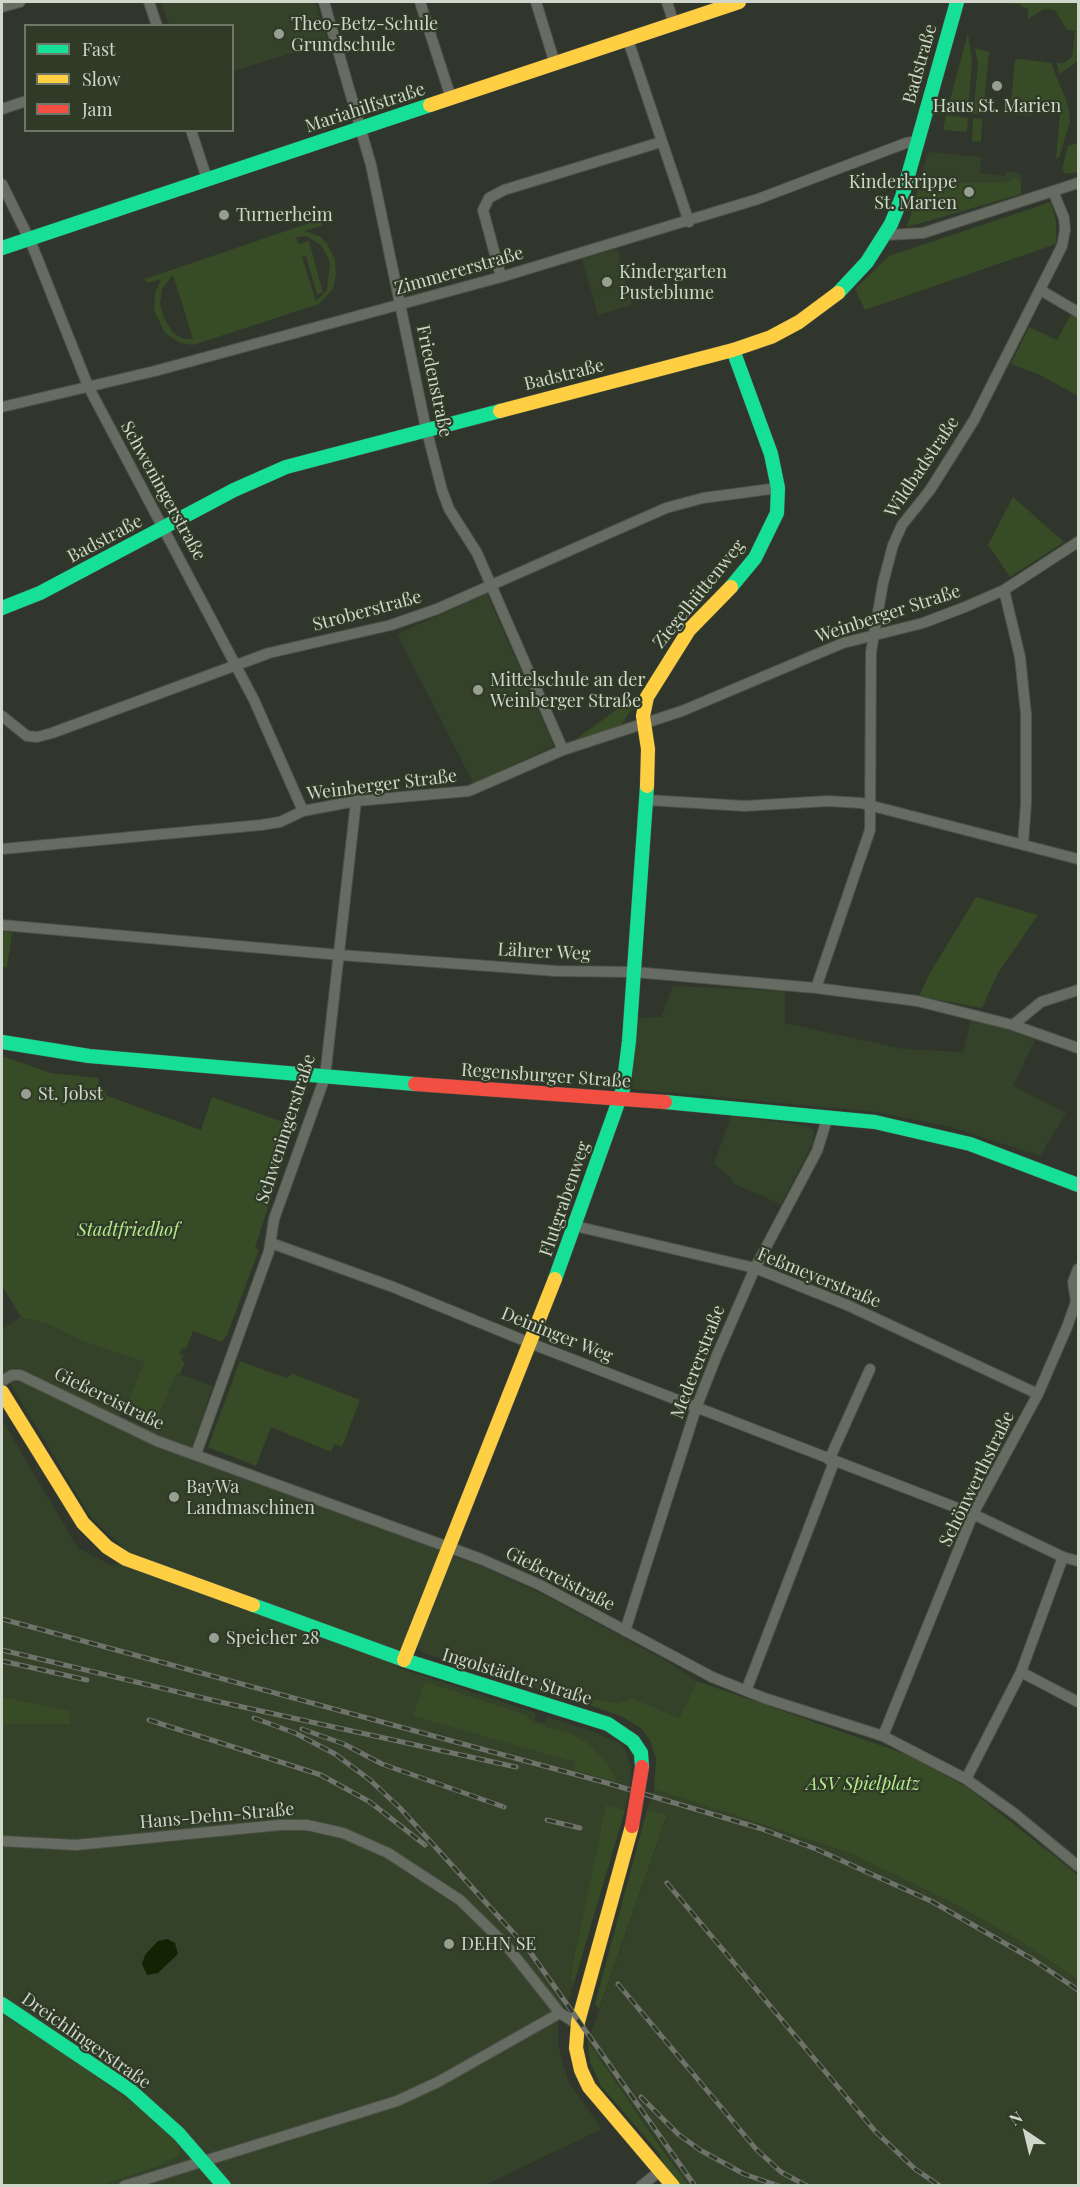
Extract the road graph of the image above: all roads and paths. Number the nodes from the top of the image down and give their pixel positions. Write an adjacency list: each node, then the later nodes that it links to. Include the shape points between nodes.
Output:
1 (20, 2): 9 (street)
2 (149, 2): 10 (street)
3 (324, 2): 17 (street, Friedenstraße)
4 (420, 2): 14 (street)
5 (536, 2): 13 (street)
6 (667, 2): 11 (street)
7 (739, 2): 11 (street, Mariahilfstraße)
8 (957, 2): 19 (street, Badstraße)
9 (2, 7)
10 (156, 24)
11 (674, 24): 12 (street, Mariahilfstraße)
12 (628, 40): 13 (street, Mariahilfstraße); 20 (street)
13 (555, 64): 14 (street, Mariahilfstraße)
14 (451, 98): 17 (street, Mariahilfstraße)
15 (24, 102): 16 (street)
16 (2, 108)
17 (362, 129): 21 (street, Mariahilfstraße); 31 (street, Friedenstraße)
18 (192, 132): 21 (street)
19 (918, 141): 25 (street, Zimmererstraße, via 906,142); 26 (street, Badstraße)
20 (661, 142): 25 (street); 29 (street, via 489,198 483,210)
21 (207, 179): 27 (street, Mariahilfstraße)
22 (1078, 183): 24 (street)
23 (2, 184): 27 (street, Schweningerstraße)
24 (1053, 191): 26 (street, via 923,233); 30 (street, Wildbadstraße, via 1064,218 1065,237)
25 (688, 222): 29 (street, Zimmererstraße)
26 (886, 235): 33 (street, Badstraße, via 860,271 828,302 780,332)
27 (29, 239): 28 (street, Mariahilfstraße); 34 (street, Schweningerstraße)
28 (2, 248)
29 (501, 277): 31 (street, Zimmererstraße)
30 (1042, 291): 32 (street); 43 (street, Wildbadstraße, via 960,443 897,534)
31 (400, 306): 34 (street, Zimmererstraße); 36 (street, Friedenstraße)
32 (1078, 312)
33 (733, 350): 36 (street, Badstraße); 37 (street, Ziegelhüttenweg, via 771,454)
34 (88, 386): 35 (street, Zimmererstraße); 38 (street, Schweningerstraße)
35 (2, 407)
36 (426, 428): 38 (street, Badstraße, via 277,470); 40 (street, Friedenstraße, via 449,509)
37 (778, 488): 40 (street, Stroberstraße, via 704,498 666,508); 46 (street, Ziegelhüttenweg, via 777,513 755,558 679,643 647,697)
38 (163, 528): 42 (street, Badstraße, via 40,593); 44 (street, Schweningerstraße)
39 (1078, 542): 41 (street, Weinberger Straße)
40 (491, 584): 44 (street, Stroberstraße, via 391,625 269,653); 47 (street, Friedenstraße)
41 (1004, 590): 43 (street, Weinberger Straße, via 922,623); 52 (street, via 1020,657 1026,714)
42 (2, 608)
43 (873, 633): 46 (street, Weinberger Straße); 50 (street, Wildbadstraße)
44 (235, 665): 45 (street, Stroberstraße, via 37,737 27,736); 51 (street, Schweningerstraße, via 272,737)
45 (2, 716)
46 (644, 723): 47 (street, Weinberger Straße); 48 (street, Flutgrabenweg)
47 (563, 750): 49 (street, Weinberger Straße, via 469,791)
48 (647, 800): 50 (street, via 736,805 828,801); 57 (street, Flutgrabenweg)
49 (356, 801): 51 (street, Weinberger Straße); 56 (street, Schweningerstraße)
50 (871, 805): 52 (street); 58 (street, Wildbadstraße, via 870,830)
51 (303, 811): 53 (street, Weinberger Straße, via 280,822 261,825)
52 (1023, 844): 54 (street)
53 (2, 849)
54 (1078, 859)
55 (2, 925): 56 (street, Lährer Weg)
56 (340, 955): 57 (street, Lährer Weg, via 556,971); 63 (street, Schweningerstraße)
57 (634, 972): 58 (street, Lährer Weg); 64 (street, Flutgrabenweg, via 627,1065)
58 (816, 988): 60 (street, Lährer Weg, via 917,1001)
59 (1078, 990): 60 (street, via 1041,1002)
60 (1013, 1025): 62 (street, Lährer Weg)
61 (2, 1042): 63 (street, Regensburger Straße, via 89,1056)
62 (1078, 1048)
63 (324, 1077): 64 (street, Regensburger Straße); 68 (street, Schweningerstraße, via 274,1219)
64 (619, 1100): 65 (street, Regensburger Straße); 67 (street, Flutgrabenweg)
65 (828, 1116): 66 (street, Regensburger Straße, via 946,1137); 69 (street, Medererstraße, via 817,1151)
66 (1078, 1185)
67 (575, 1226): 69 (street, Feßmeyerstraße); 71 (street, Flutgrabenweg)
68 (271, 1243): 71 (street, Deininger Weg, via 393,1287); 77 (street, Schweningerstraße)
69 (755, 1268): 75 (street, Feßmeyerstraße, via 847,1305); 76 (street, Medererstraße)
70 (1078, 1269): 75 (street, Schönwerthstraße, via 1072,1282 1076,1302)
71 (529, 1343): 76 (street, Deininger Weg); 80 (street, Flutgrabenweg)
72 (870, 1369): 78 (street)
73 (2, 1381): 77 (street, Gießereistraße, via 20,1375 133,1430)
74 (2, 1392): 84 (street, Ingolstädter Straße, via 82,1523 116,1553 169,1576)
75 (1038, 1394): 79 (street, Schönwerthstraße)
76 (696, 1408): 78 (street, Deininger Weg); 83 (street, Medererstraße)
77 (196, 1454): 80 (street, Gießereistraße)
78 (832, 1461): 79 (street, Deininger Weg); 86 (street)
79 (973, 1514): 81 (street, Deininger Weg); 88 (street, Schönwerthstraße)
80 (449, 1546): 83 (street, Gießereistraße, via 540,1585); 84 (street, Flutgrabenweg)
81 (1063, 1557): 82 (street, Deininger Weg); 85 (street)
82 (1078, 1561)
83 (625, 1631): 86 (street, Gießereistraße)
84 (404, 1660): 94 (street, Ingolstädter Straße, bridge, via 608,1724 633,1741 641,1754 632,1826)
85 (1021, 1672): 87 (street); 89 (street)
86 (746, 1691): 88 (street, Gießereistraße)
87 (1078, 1702)
88 (883, 1736): 89 (street, Gießereistraße)
89 (966, 1779): 91 (street, Gießereistraße)
90 (2, 1841): 93 (street, Hans-Dehn-Straße, via 76,1845 280,1825 343,1833 388,1853 460,1900 506,1944)
91 (1078, 1866)
92 (2, 2004): 95 (street, Dreichlingerstraße, via 130,2090)
93 (560, 2013): 94 (street, Hans-Dehn-Straße); 95 (street, via 418,2092)
94 (577, 2024): 96 (street, Ingolstädter Straße, via 576,2048 586,2081)
95 (202, 2159): 97 (street); 98 (street, Dreichlingerstraße)
96 (660, 2171): 99 (street); 100 (street, Ingolstädter Straße)
97 (124, 2186)
98 (224, 2186)
99 (641, 2186)
100 (673, 2186)

